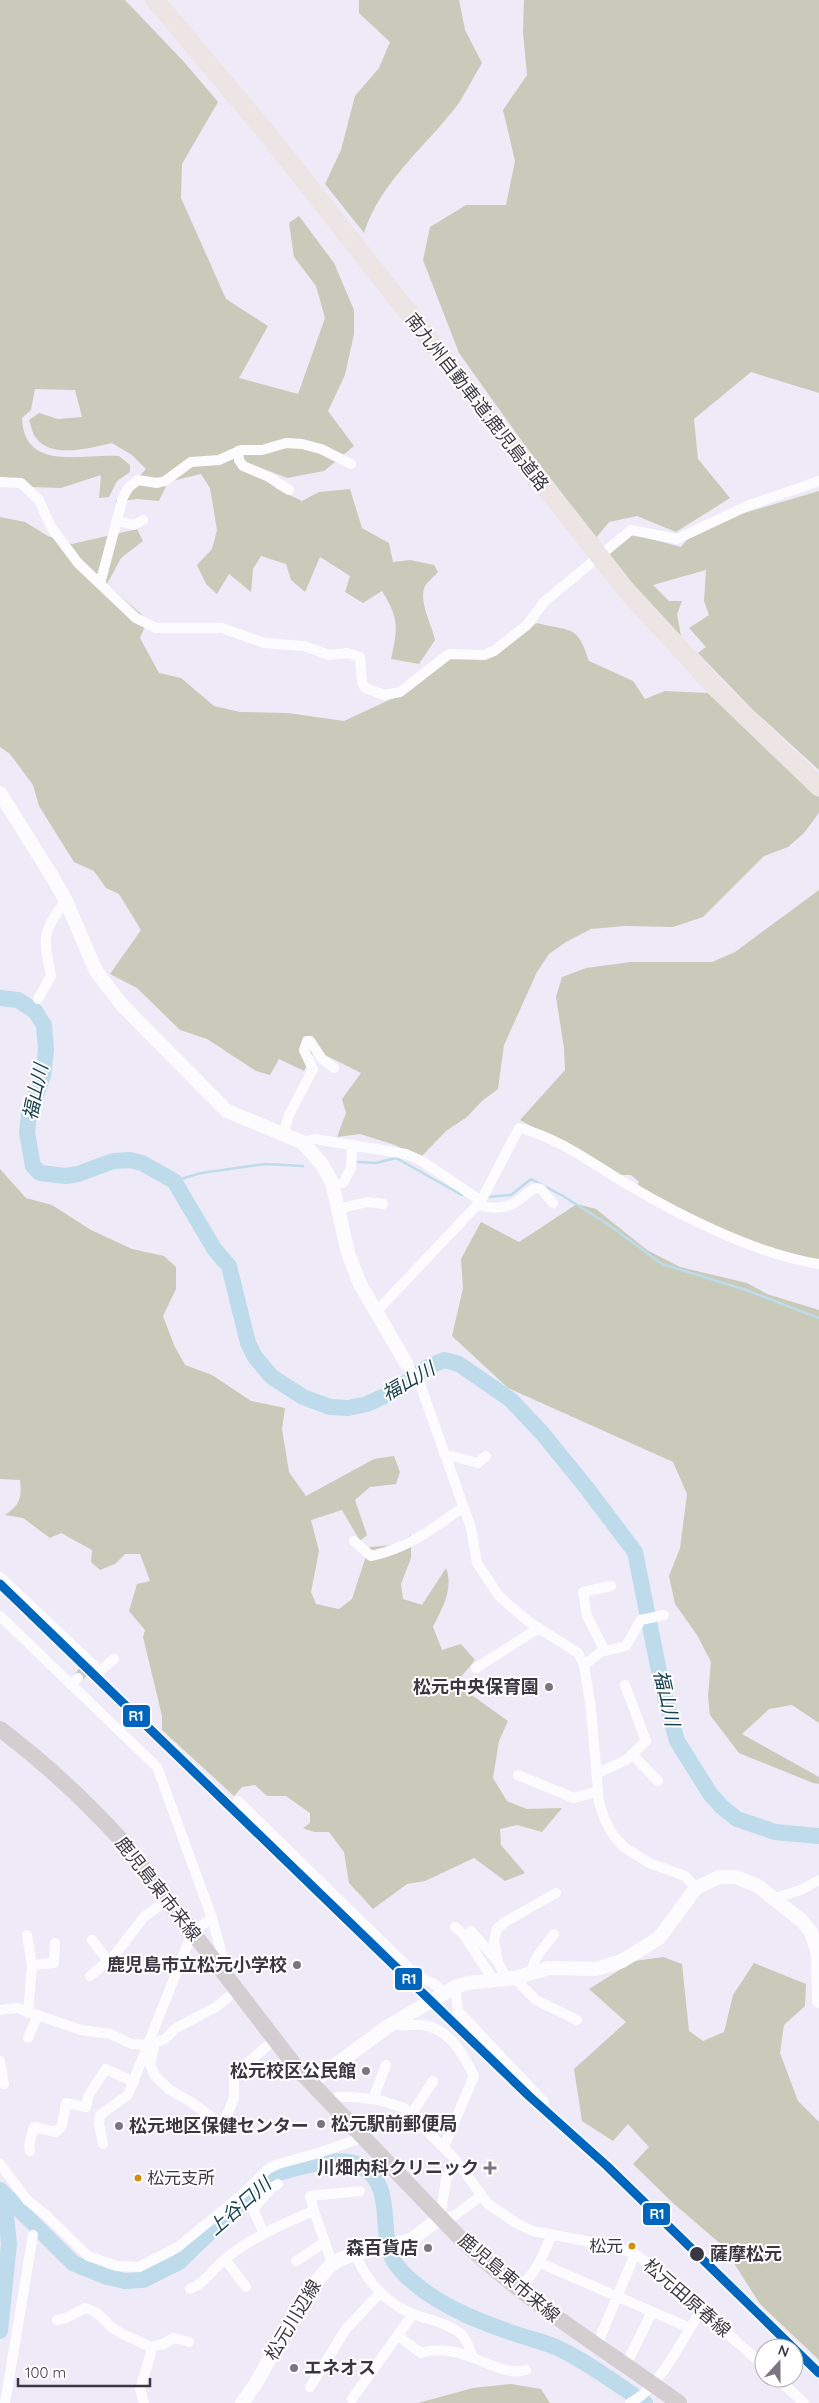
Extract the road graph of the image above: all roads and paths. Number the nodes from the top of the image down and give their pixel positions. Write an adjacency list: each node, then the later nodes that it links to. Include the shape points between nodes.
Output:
1 (155, 0): 10 (highway, 南九州自動車道;鹿児島道路, via 271,138 626,590 716,688)
2 (238, 451): 3 (street, via 302,444 321,449); 6 (street, via 243,466); 8 (street, via 219,460 192,462 165,481 138,480 122,497)
3 (351, 464)
4 (819, 481): 9 (street, via 747,506 677,538 631,530 544,602 527,625 494,652 484,655 449,654 400,692 385,695 365,688 360,657 347,653 329,655 304,646 264,642 222,628 156,628 136,618)
5 (0, 482): 9 (street, via 21,483 39,500 52,527 78,564)
6 (289, 490)
7 (143, 520): 8 (street, via 134,525)
8 (117, 521): 9 (street)
9 (100, 584)
10 (819, 787)
11 (0, 793): 12 (street)
12 (66, 901): 13 (street, via 48,928 44,944 51,976); 15 (street, via 92,963 122,1006 227,1111)
13 (38, 999)
14 (334, 1068): 15 (street, via 310,1041 306,1041 304,1050 313,1069 289,1115)
15 (283, 1134): 16 (street)
16 (302, 1142): 17 (street, via 315,1139); 22 (street, via 321,1163 332,1182)
17 (352, 1145): 18 (street, via 351,1168); 19 (street, via 406,1154 422,1161)
18 (344, 1183)
19 (479, 1203): 20 (street, via 490,1209 503,1208 537,1188); 23 (street, via 519,1128 536,1132 652,1199 733,1238 795,1260); 24 (street)
20 (553, 1203)
21 (383, 1204): 22 (street, via 367,1202)
22 (338, 1209): 24 (street, via 348,1253)
23 (819, 1264)
24 (375, 1313): 25 (street)
25 (406, 1363): 26 (street, via 420,1384)
26 (444, 1454): 27 (street, via 478,1463); 28 (street)
27 (486, 1456)
28 (463, 1507): 29 (street, via 416,1540 390,1552 371,1556); 34 (street, via 471,1528 477,1564 499,1596)
29 (354, 1541)
30 (0, 1577): 36 (street, via 100,1671)
31 (611, 1586): 35 (street, via 583,1592 587,1616)
32 (664, 1615): 35 (street, via 641,1620 626,1646)
33 (0, 1616): 52 (street, via 75,1681 157,1767)
34 (539, 1628): 37 (street, via 578,1653); 38 (street)
35 (605, 1651): 37 (street)
36 (114, 1659)
37 (584, 1665): 42 (street)
38 (476, 1668)
39 (624, 1685): 41 (street, via 646,1741)
40 (0, 1729): 51 (main road, 鹿児島東市来線, via 63,1780 101,1818)
41 (632, 1754): 42 (street, via 612,1768); 44 (street)
42 (596, 1774): 45 (street)
43 (518, 1775): 45 (street, via 574,1798)
44 (658, 1781)
45 (598, 1791): 48 (street, via 605,1820 624,1847 649,1863 685,1876)
46 (238, 1801): 67 (street, via 416,1975)
47 (819, 1880): 50 (street, via 802,1890)
48 (696, 1888): 50 (street, via 719,1876 736,1877); 64 (street, via 665,1932 622,1961 596,1969 548,1968)
49 (556, 1893): 61 (street, via 497,1929 494,1940)
50 (775, 1898): 69 (street, via 811,1932 818,1954)
51 (167, 1900): 55 (main road, 鹿児島東市来線); 60 (street, via 144,1917)
52 (212, 1918): 55 (street); 63 (street, via 225,1966)
53 (455, 1927): 66 (street)
54 (470, 1930): 61 (street)
55 (193, 1934): 63 (main road, 鹿児島東市来線); 76 (street)
56 (554, 1934): 64 (street, via 536,1958)
57 (27, 1935): 62 (street)
58 (92, 1940): 60 (street)
59 (55, 1943): 62 (street, via 54,1963)
60 (108, 1961): 65 (street)
61 (498, 1962): 66 (street)
62 (32, 1965): 71 (street)
63 (221, 1972): 68 (main road, 鹿児島東市来線)
64 (531, 1972): 66 (street)
65 (90, 1976)
66 (505, 1980): 67 (street, via 468,1983); 72 (street)
67 (449, 1990): 73 (street); 85 (street, via 458,2011)
68 (236, 1991): 75 (main road, 鹿児島東市来線); 76 (street, via 216,2008 176,2028 166,2039)
69 (819, 2001)
70 (0, 2010): 71 (street, via 17,2008)
71 (32, 2015): 74 (street); 76 (street, via 82,2030 110,2034 132,2044)
72 (577, 2020)
73 (392, 2024): 81 (street); 89 (street, via 436,2029 463,2054 474,2076)
74 (28, 2038)
75 (274, 2040): 76 (street, via 234,2075 234,2098 221,2124 155,2076 150,2064); 81 (main road, 鹿児島東市来線)
76 (152, 2045): 80 (street)
77 (0, 2061): 82 (street)
78 (386, 2065): 83 (street)
79 (433, 2081): 86 (street)
80 (134, 2082): 88 (street, via 128,2095 100,2115); 90 (street, via 106,2069 88,2096 86,2107 66,2103 62,2126 56,2132 34,2127)
81 (311, 2083): 84 (main road, 鹿児島東市来線)
82 (4, 2084)
83 (373, 2099): 84 (street, 松元田原春線, via 337,2097); 86 (street, 松元田原春線, via 398,2105)
84 (329, 2102): 87 (main road, 鹿児島東市来線)
85 (544, 2102)
86 (412, 2113): 89 (street, 松元田原春線)
87 (363, 2137): 92 (street, via 268,2169 178,2247 139,2267 117,2266 88,2256 27,2200); 97 (main road, 鹿児島東市来線)
88 (103, 2144)
89 (444, 2147): 91 (street, 松元田原春線)
90 (30, 2152)
91 (455, 2159): 95 (street, 松元田原春線); 97 (street, via 446,2180)
92 (0, 2164)
93 (278, 2184): 98 (street, via 253,2209)
94 (360, 2191): 96 (street, via 310,2196)
95 (481, 2196): 97 (street, via 454,2216); 100 (street, 松元田原春線, via 516,2223)
96 (314, 2211): 98 (street); 101 (street)
97 (440, 2218): 102 (street, 松元川辺線, via 406,2242); 109 (main road, 鹿児島東市来線, via 484,2262)
98 (264, 2234): 104 (street)
99 (33, 2235): 131 (street)
100 (551, 2236): 103 (street, 松元田原春線, via 612,2246); 106 (street)
101 (325, 2242): 105 (street); 107 (street)
102 (356, 2254): 107 (street, 松元川辺線); 111 (street, via 360,2266)
103 (636, 2254): 112 (street); 113 (street, 松元田原春線, via 677,2284)
104 (225, 2259): 108 (street); 110 (street, via 198,2286)
105 (296, 2261)
106 (540, 2263): 109 (street); 112 (street)
107 (332, 2264): 133 (street, 松元川辺線, via 305,2295)
108 (246, 2287)
109 (518, 2287): 120 (main road, 鹿児島東市来線, via 560,2321)
110 (190, 2289)
111 (380, 2293): 115 (street); 126 (street, via 346,2329)
112 (618, 2297): 114 (street); 120 (street)
113 (701, 2310): 117 (street); 123 (street, 松元田原春線)
114 (652, 2312): 117 (street); 124 (street)
115 (413, 2314): 118 (street); 122 (street, via 462,2336)
116 (57, 2320): 121 (street, via 85,2308 102,2315 114,2329)
117 (690, 2328): 127 (street)
118 (398, 2336): 122 (street, via 421,2353 434,2349); 129 (street)
119 (189, 2342): 121 (street, via 173,2338)
120 (597, 2345): 124 (main road, 鹿児島東市来線)
121 (150, 2347): 132 (street, via 140,2389)
122 (472, 2356): 125 (street, via 507,2371 517,2373)
123 (754, 2357)
124 (626, 2365): 127 (main road, 鹿児島東市来線)
125 (526, 2370)
126 (310, 2388)
127 (649, 2388): 130 (street); 134 (main road, 鹿児島東市来線)
128 (788, 2388): 135 (street)
129 (352, 2399)
130 (633, 2402)
131 (5, 2403)
132 (144, 2403)
133 (242, 2403)
134 (679, 2403)
135 (804, 2403)

